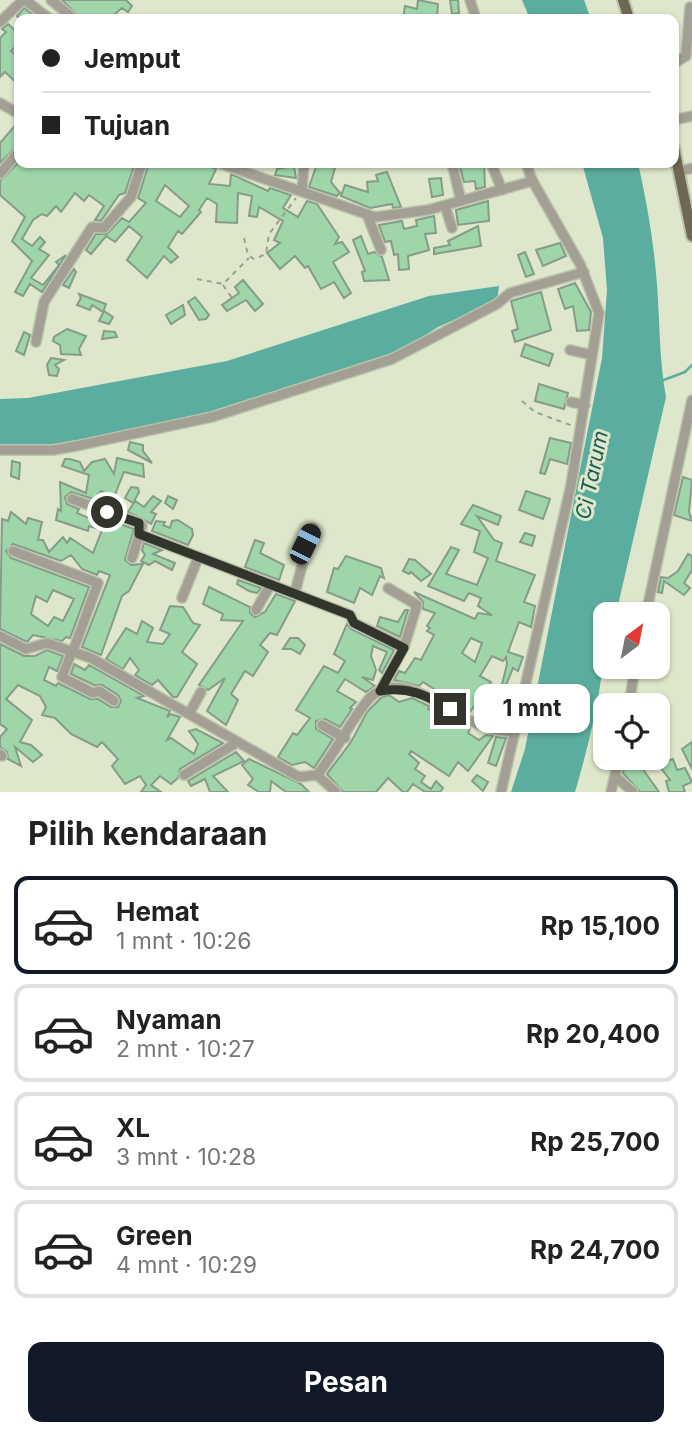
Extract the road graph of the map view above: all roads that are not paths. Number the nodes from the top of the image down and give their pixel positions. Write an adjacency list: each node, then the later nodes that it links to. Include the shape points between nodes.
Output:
1 (24, 0): 4 (street); 6 (street)
2 (51, 0): 5 (street)
3 (690, 7): 7 (street, via 686,57)
4 (44, 14)
5 (69, 14)
6 (0, 22)
7 (679, 60)
8 (14, 157): 18 (street)
9 (679, 167): 17 (main road)
10 (140, 168): 29 (street, via 131,197 104,228 92,227 56,281 42,305)
11 (247, 168): 20 (street)
12 (304, 168): 20 (street)
13 (453, 168): 22 (street)
14 (493, 168): 21 (street)
15 (529, 168): 19 (street)
16 (692, 168): 17 (street)
17 (680, 171): 26 (main road)
18 (0, 174)
19 (533, 180): 21 (street); 28 (street)
20 (302, 190): 24 (street)
21 (502, 190): 22 (street)
22 (461, 201): 23 (street)
23 (445, 206): 24 (street); 25 (street)
24 (368, 217): 27 (street)
25 (452, 228)
26 (692, 236)
27 (381, 250)
28 (584, 272): 31 (street, via 599,313); 35 (street, via 510,293 392,359 220,414 52,450)
29 (36, 342)
30 (570, 350): 31 (street)
31 (592, 355): 34 (street)
32 (692, 400): 48 (street)
33 (571, 402): 34 (street)
34 (584, 405): 58 (street)
35 (0, 450)
36 (102, 498): 38 (street)
37 (72, 499): 38 (street)
38 (98, 509): 40 (street, via 139,523)
39 (313, 528): 46 (street, via 297,551 303,562)
40 (139, 534): 42 (street); 43 (street)
41 (13, 551): 52 (street, via 98,583)
42 (132, 558)
43 (198, 558): 44 (street); 47 (street)
44 (271, 584): 46 (street); 49 (street)
45 (388, 589): 51 (street, via 417,605)
46 (295, 592): 51 (street, via 350,615 354,623)
47 (182, 598)
48 (649, 602)
49 (256, 610)
50 (0, 636): 52 (street, via 26,649 45,643)
51 (404, 648): 53 (street)
52 (72, 651): 55 (street, via 62,677); 56 (street)
53 (380, 691): 58 (street, via 418,692 471,722); 59 (street, via 370,698)
54 (201, 692): 56 (street)
55 (114, 701)
56 (190, 712): 60 (street)
57 (322, 725): 59 (street)
58 (515, 732): 66 (street)
59 (345, 738): 63 (street)
60 (238, 742): 62 (street); 63 (street, via 293,774)
61 (616, 770): 64 (street)
62 (184, 775)
63 (317, 775): 65 (street)
64 (615, 776): 67 (street); 68 (street)
65 (336, 792)
66 (501, 792)
67 (611, 792)
68 (633, 792)

